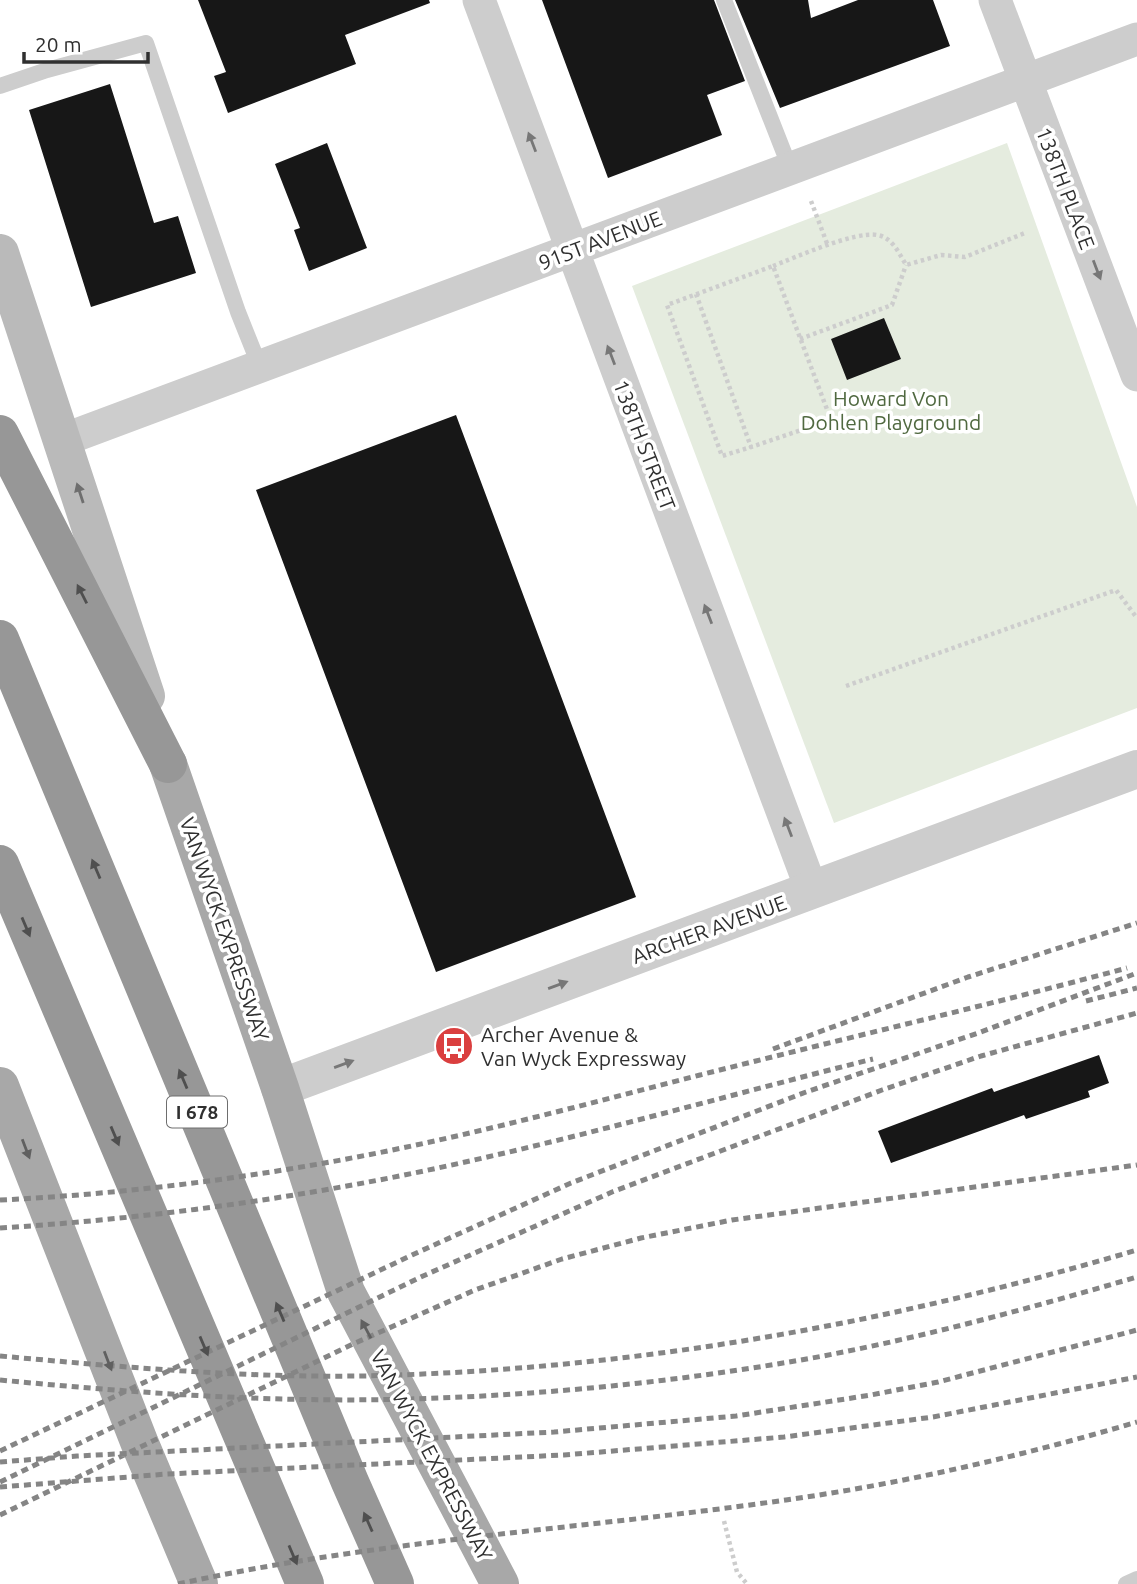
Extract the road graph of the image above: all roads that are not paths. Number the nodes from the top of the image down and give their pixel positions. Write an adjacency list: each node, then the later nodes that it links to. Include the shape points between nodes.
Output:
1 (478, 0): 8 (street, 138TH STREET, one-way to 1)
2 (724, 0): 7 (lane)
3 (995, 0): 5 (street, 138TH PLACE)
4 (1137, 39): 5 (street, 91ST AVENUE)
5 (1026, 80): 7 (street, 91ST AVENUE); 11 (street, 138TH PLACE, one-way to 11)
6 (0, 86): 10 (lane, via 146,43)
7 (790, 168): 8 (street, 91ST AVENUE)
8 (572, 250): 10 (street, 91ST AVENUE); 18 (street, 138TH STREET, one-way to 8)
9 (0, 253): 13 (main road, VAN WYCK EXPRESSWAY)
10 (260, 367): 13 (street, 91ST AVENUE)
11 (1137, 375)
12 (0, 434): 15 (highway, one-way to 12)
13 (63, 440): 15 (main road, VAN WYCK EXPRESSWAY, one-way to 13)
14 (0, 639): 24 (highway, I 678, one-way to 14)
15 (169, 764): 20 (main road, VAN WYCK EXPRESSWAY)
16 (1137, 769): 18 (street, ARCHER AVENUE)
17 (0, 864): 23 (highway, one-way to 23)
18 (812, 891): 20 (street, ARCHER AVENUE, one-way to 18)
19 (0, 1086): 22 (main road, one-way to 22)
20 (280, 1088): 25 (main road, VAN WYCK EXPRESSWAY, one-way to 20, via 346,1292)
21 (1137, 1579): 26 (lane)
22 (199, 1584)
23 (305, 1584)
24 (395, 1584)
25 (500, 1584)
26 (1126, 1584)

